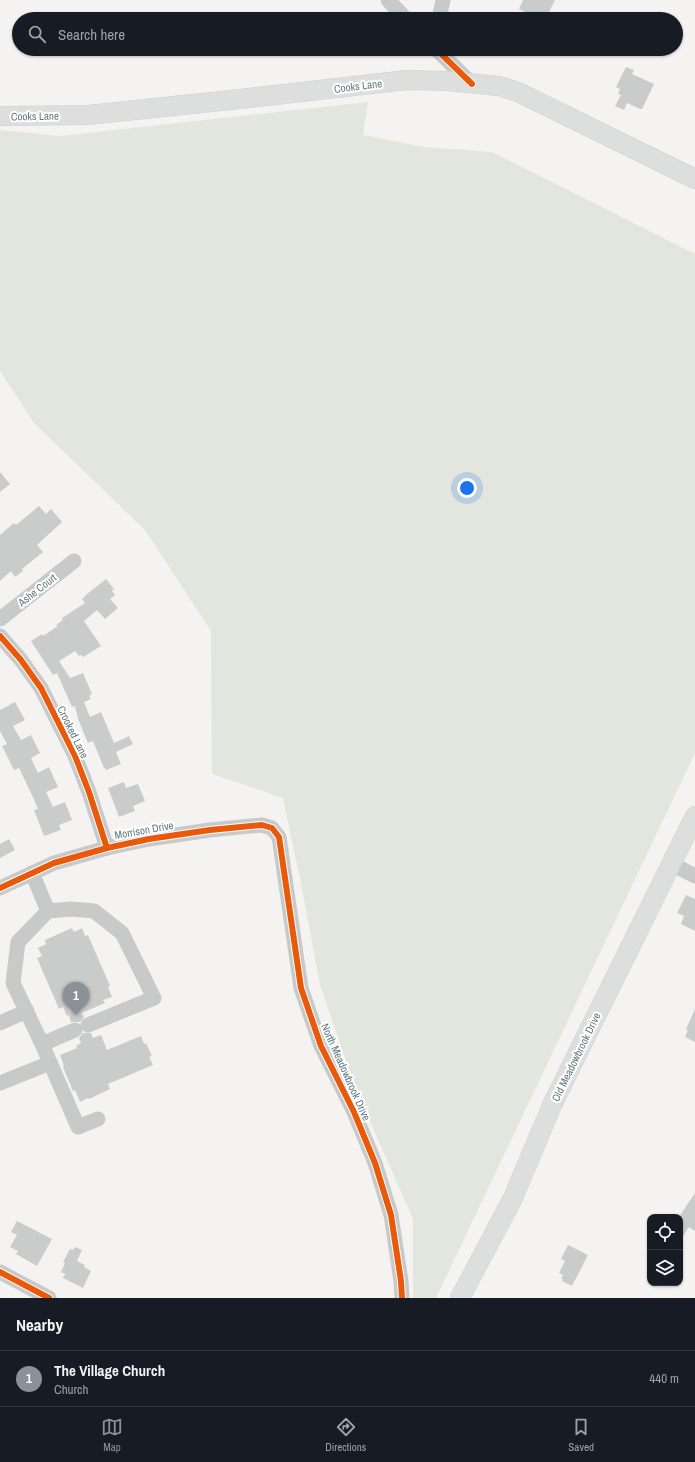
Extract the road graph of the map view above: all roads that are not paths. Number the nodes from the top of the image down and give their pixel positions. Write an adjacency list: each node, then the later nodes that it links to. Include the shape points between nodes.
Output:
1 (388, 0): 3 (street)
2 (444, 0): 4 (street)
3 (399, 12)
4 (441, 12)
5 (443, 56): 6 (street)
6 (472, 84): 7 (main road, Cooks Lane, via 408,80 88,115); 8 (main road, Cooks Lane, via 499,86 518,92)
7 (0, 116)
8 (695, 180)
9 (74, 561): 10 (street, Ashe Court)
10 (0, 619)
11 (0, 636): 14 (street, Crooked Lane, via 41,688 75,756)
12 (695, 816): 15 (main road, Old Meadowbrook Drive)
13 (275, 830): 14 (street, Morrison Drive, via 262,825 210,830 149,838); 28 (street, North Meadowbrook Drive, via 279,837 301,988 321,1046 354,1112 375,1163 391,1215)
14 (107, 848): 16 (street, Morrison Drive, via 54,863)
15 (672, 864): 17 (street); 29 (main road, Old Meadowbrook Drive, via 552,1105 513,1198)
16 (32, 873): 18 (street, Morrison Drive); 19 (street)
17 (695, 876)
18 (0, 888)
19 (48, 911): 20 (street, via 18,942 13,983); 22 (street, via 94,911 122,933 154,998)
20 (27, 1011): 21 (street); 22 (street)
21 (0, 1023)
22 (42, 1044): 23 (street)
23 (50, 1063): 24 (street); 25 (street, via 78,1127)
24 (0, 1083)
25 (98, 1119)
26 (0, 1272): 27 (street)
27 (48, 1298)
28 (402, 1298)
29 (460, 1298)

